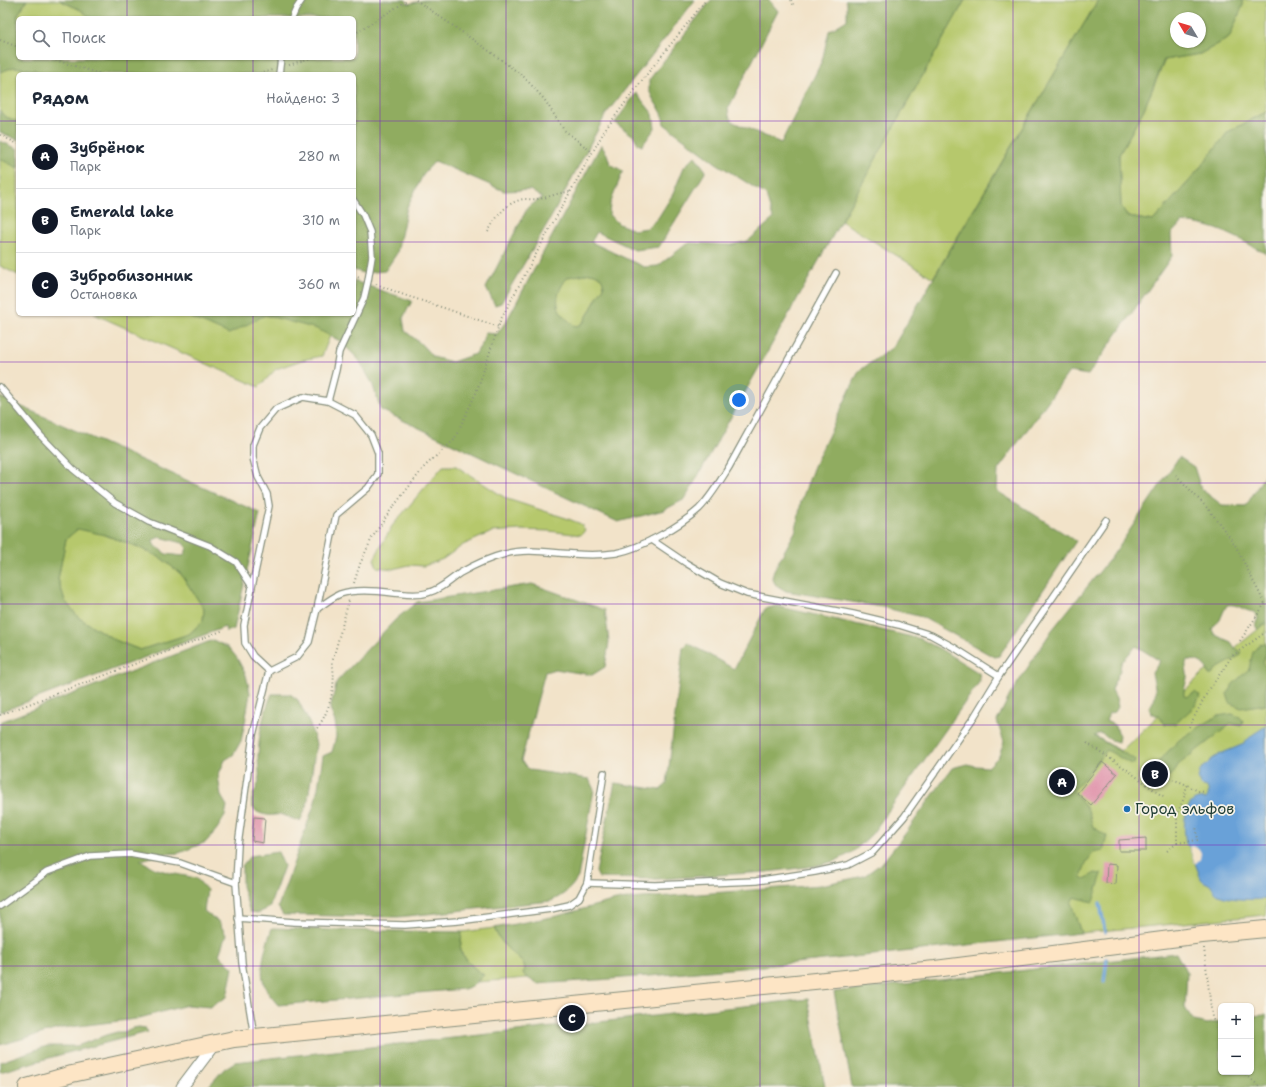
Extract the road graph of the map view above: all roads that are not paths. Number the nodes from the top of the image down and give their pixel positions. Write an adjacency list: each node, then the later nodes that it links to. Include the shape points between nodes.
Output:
1 (302, 0): 2 (lane)
2 (293, 16)
3 (281, 60): 4 (lane)
4 (279, 72)
5 (356, 204): 7 (lane, via 370,232 372,256 364,298)
6 (836, 273): 12 (lane, via 729,467 710,495 698,509 679,524)
7 (356, 315)
8 (356, 316): 10 (lane, via 339,352)
9 (0, 386): 13 (lane, via 41,436 73,469 115,503 149,522 210,546 236,562)
10 (328, 401): 13 (lane, via 303,397 276,409 260,428 253,445 253,458 269,506); 14 (lane, via 355,415 371,435 378,453 378,474 368,488 336,515)
11 (1106, 520): 16 (lane)
12 (652, 540): 14 (lane, via 618,552 596,555 536,551 506,553 480,563 427,593 410,595 352,591 340,594); 16 (lane, via 713,579 747,594 853,614 931,635)
13 (251, 585): 15 (lane, via 244,625 245,643 253,656)
14 (317, 609): 15 (lane, via 309,642 298,657)
15 (269, 670): 18 (lane, via 253,735 239,838)
16 (999, 676): 19 (lane, via 974,717 904,817 873,852 848,864 756,881 655,885)
17 (604, 773): 19 (lane)
18 (236, 883): 20 (lane, via 180,863 130,854 90,856 47,872); 21 (lane)
19 (587, 883): 21 (lane, via 580,898 569,905 458,921 405,925)
20 (0, 906)
21 (238, 918): 23 (lane, via 244,981)
22 (1266, 928): 23 (main road, via 935,969)
23 (254, 1037): 24 (main road)
24 (216, 1042): 25 (main road, via 72,1074); 26 (street)
25 (27, 1087)
26 (182, 1087)

